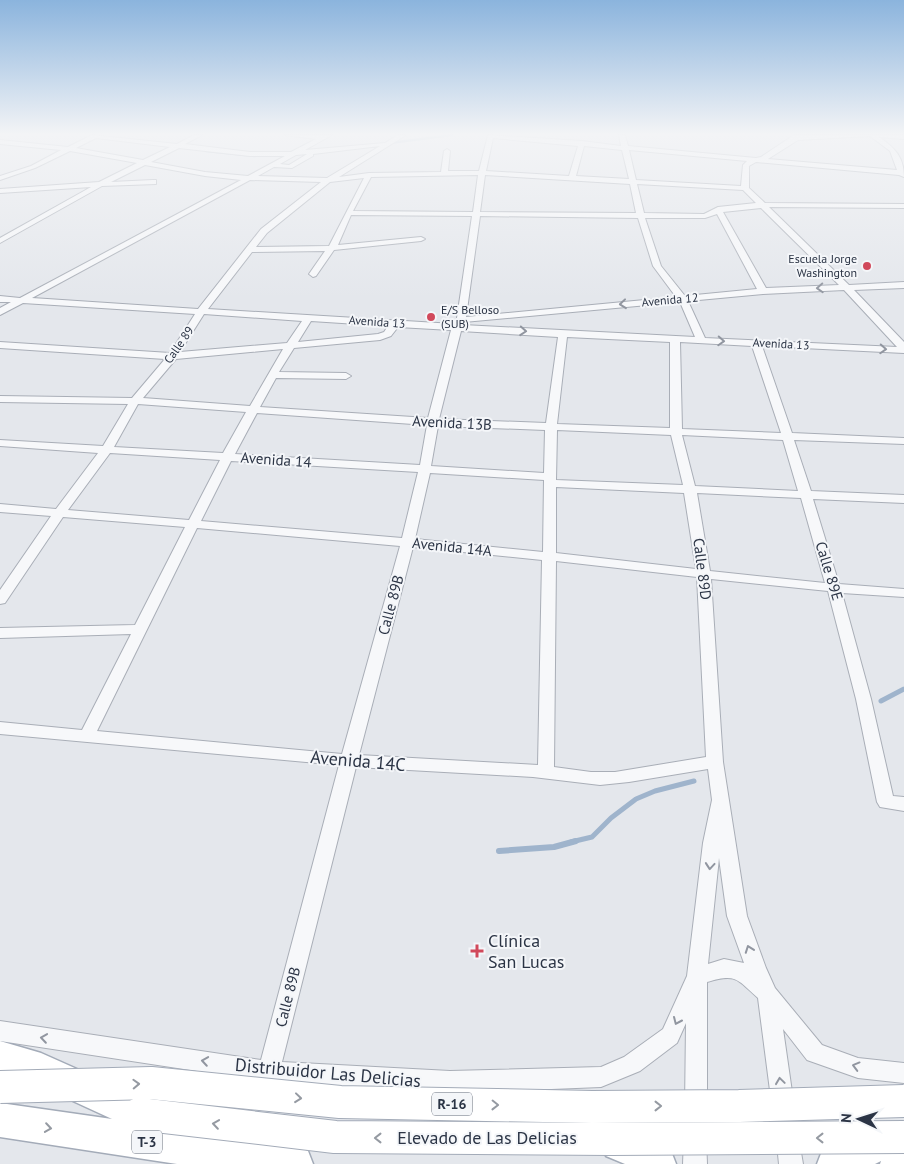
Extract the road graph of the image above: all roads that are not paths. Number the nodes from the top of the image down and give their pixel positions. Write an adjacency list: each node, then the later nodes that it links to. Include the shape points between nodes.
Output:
1 (24, 189): 9 (street)
2 (92, 189): 17 (street)
3 (229, 189): 26 (street)
4 (314, 189): 19 (street, Calle 89)
5 (361, 189): 13 (street)
6 (480, 189): 14 (street, Calle 89B)
7 (636, 189): 15 (street)
8 (746, 189): 10 (street)
9 (0, 191)
10 (764, 205): 11 (street, via 836,203 873,210); 12 (street); 22 (street)
11 (904, 206)
12 (718, 209): 15 (street, via 705,216); 23 (street)
13 (348, 213): 14 (street); 18 (street)
14 (476, 214): 15 (street); 31 (street, Calle 89B)
15 (642, 216): 24 (street, via 657,266)
16 (421, 239): 18 (street)
17 (0, 241)
18 (333, 246): 19 (street, via 313,250); 20 (street)
19 (249, 249): 27 (street, Calle 89)
20 (313, 274)
21 (904, 285): 22 (street, Avenida 12)
22 (846, 287): 23 (street, Avenida 12, one-way to 23); 38 (street)
23 (763, 291): 24 (street, Avenida 12)
24 (684, 298): 31 (street, Avenida 12, one-way to 31); 34 (street)
25 (0, 299): 26 (street, Avenida 13)
26 (23, 300): 27 (street, Avenida 13); 28 (street)
27 (202, 310): 29 (street, Avenida 13); 39 (street, Calle 89)
28 (0, 312)
29 (309, 317): 30 (street, Avenida 13); 37 (street)
30 (395, 323): 31 (street, Avenida 13); 37 (street, via 388,334 380,337)
31 (459, 323): 32 (street, Avenida 13, one-way to 32); 45 (street, Calle 89B)
32 (563, 334): 33 (street, Avenida 13); 46 (street)
33 (675, 339): 34 (street, Avenida 13); 47 (street, Calle 89D)
34 (701, 340): 35 (street, Avenida 13, one-way to 35)
35 (756, 343): 38 (street, Avenida 13, one-way to 38); 48 (street, Calle 89E)
36 (0, 345): 39 (street)
37 (290, 346): 39 (street); 40 (street)
38 (904, 349)
39 (173, 356): 43 (street, Calle 89)
40 (273, 375): 41 (street); 44 (street)
41 (346, 376)
42 (0, 400): 43 (street, Avenida 13B)
43 (135, 401): 44 (street, Avenida 13B); 51 (street, Calle 89)
44 (253, 408): 45 (street, Avenida 13B); 52 (street)
45 (433, 422): 46 (street, Avenida 13B); 53 (street, Calle 89B)
46 (551, 428): 47 (street, Avenida 13B); 54 (street)
47 (676, 433): 48 (street, Avenida 13B); 55 (street, Calle 89D)
48 (788, 435): 49 (street, Avenida 13B); 56 (street, Calle 89E)
49 (904, 441)
50 (0, 443): 51 (street, Avenida 14)
51 (106, 449): 52 (street, Avenida 14); 59 (street, Calle 89)
52 (227, 456): 53 (street, Avenida 14); 60 (street)
53 (425, 469): 54 (street, Avenida 14); 61 (street, Calle 89B)
54 (551, 480): 55 (street, Avenida 14); 62 (street)
55 (690, 490): 56 (street, Avenida 14); 63 (street, Calle 89D)
56 (806, 494): 57 (street, Avenida 14); 64 (street, Calle 89E)
57 (904, 499)
58 (0, 508): 59 (street, Avenida 14A)
59 (59, 513): 60 (street, Avenida 14A); 66 (street, Calle 89)
60 (193, 524): 61 (street, Avenida 14A); 67 (street)
61 (408, 542): 62 (street, Avenida 14A); 71 (street, Calle 89B)
62 (548, 556): 63 (street, Avenida 14A); 73 (street)
63 (704, 576): 64 (street, Avenida 14A); 72 (street, Calle 89D)
64 (835, 589): 65 (street, Avenida 14A); 75 (street, Calle 89E, via 861,686 886,802)
65 (904, 593)
66 (0, 600)
67 (140, 629): 68 (street); 70 (street)
68 (0, 633)
69 (0, 728): 70 (street, Avenida 14C)
70 (87, 735): 71 (street, Avenida 14C)
71 (349, 760): 73 (street, Avenida 14C, via 439,768); 80 (street, Calle 89B)
72 (715, 762): 73 (street, Avenida 14C, via 670,767 623,778 597,779); 74 (street, Calle 89D)
73 (546, 771)
74 (720, 800): 76 (street, Distribuidor Las Delicias, one-way to 76); 77 (street, one-way to 74, via 737,916)
75 (904, 804)
76 (697, 976): 77 (street, via 724,968 742,971); 80 (street, Distribuidor Las Delicias / R-16, one-way to 80, via 670,1036 632,1064 601,1077 450,1082); 89 (street)
77 (768, 994): 81 (street, one-way to 77, via 858,1068 815,1053); 90 (street, one-way to 77)
78 (0, 1031): 80 (street, Distribuidor Las Delicias / R-16, one-way to 78)
79 (0, 1057): 85 (main road, Elevado de Las Delicias / R-16, one-way to 79, bridge, via 335,1137 140,1114 29,1064)
80 (270, 1072)
81 (904, 1073)
82 (0, 1087): 83 (main road, Elevado de Las Delicias / R-16, one-way to 83, bridge, via 151,1084 340,1102 572,1106 739,1106)
83 (904, 1101)
84 (0, 1120): 87 (main road, T-3, one-way to 87)
85 (611, 1139): 86 (main road, Elevado de Las Delicias / R-16, one-way to 85, bridge); 88 (main road)
86 (900, 1150): 91 (main road)
87 (272, 1162)
88 (658, 1164)
89 (695, 1164)
90 (791, 1164)
91 (835, 1164)

